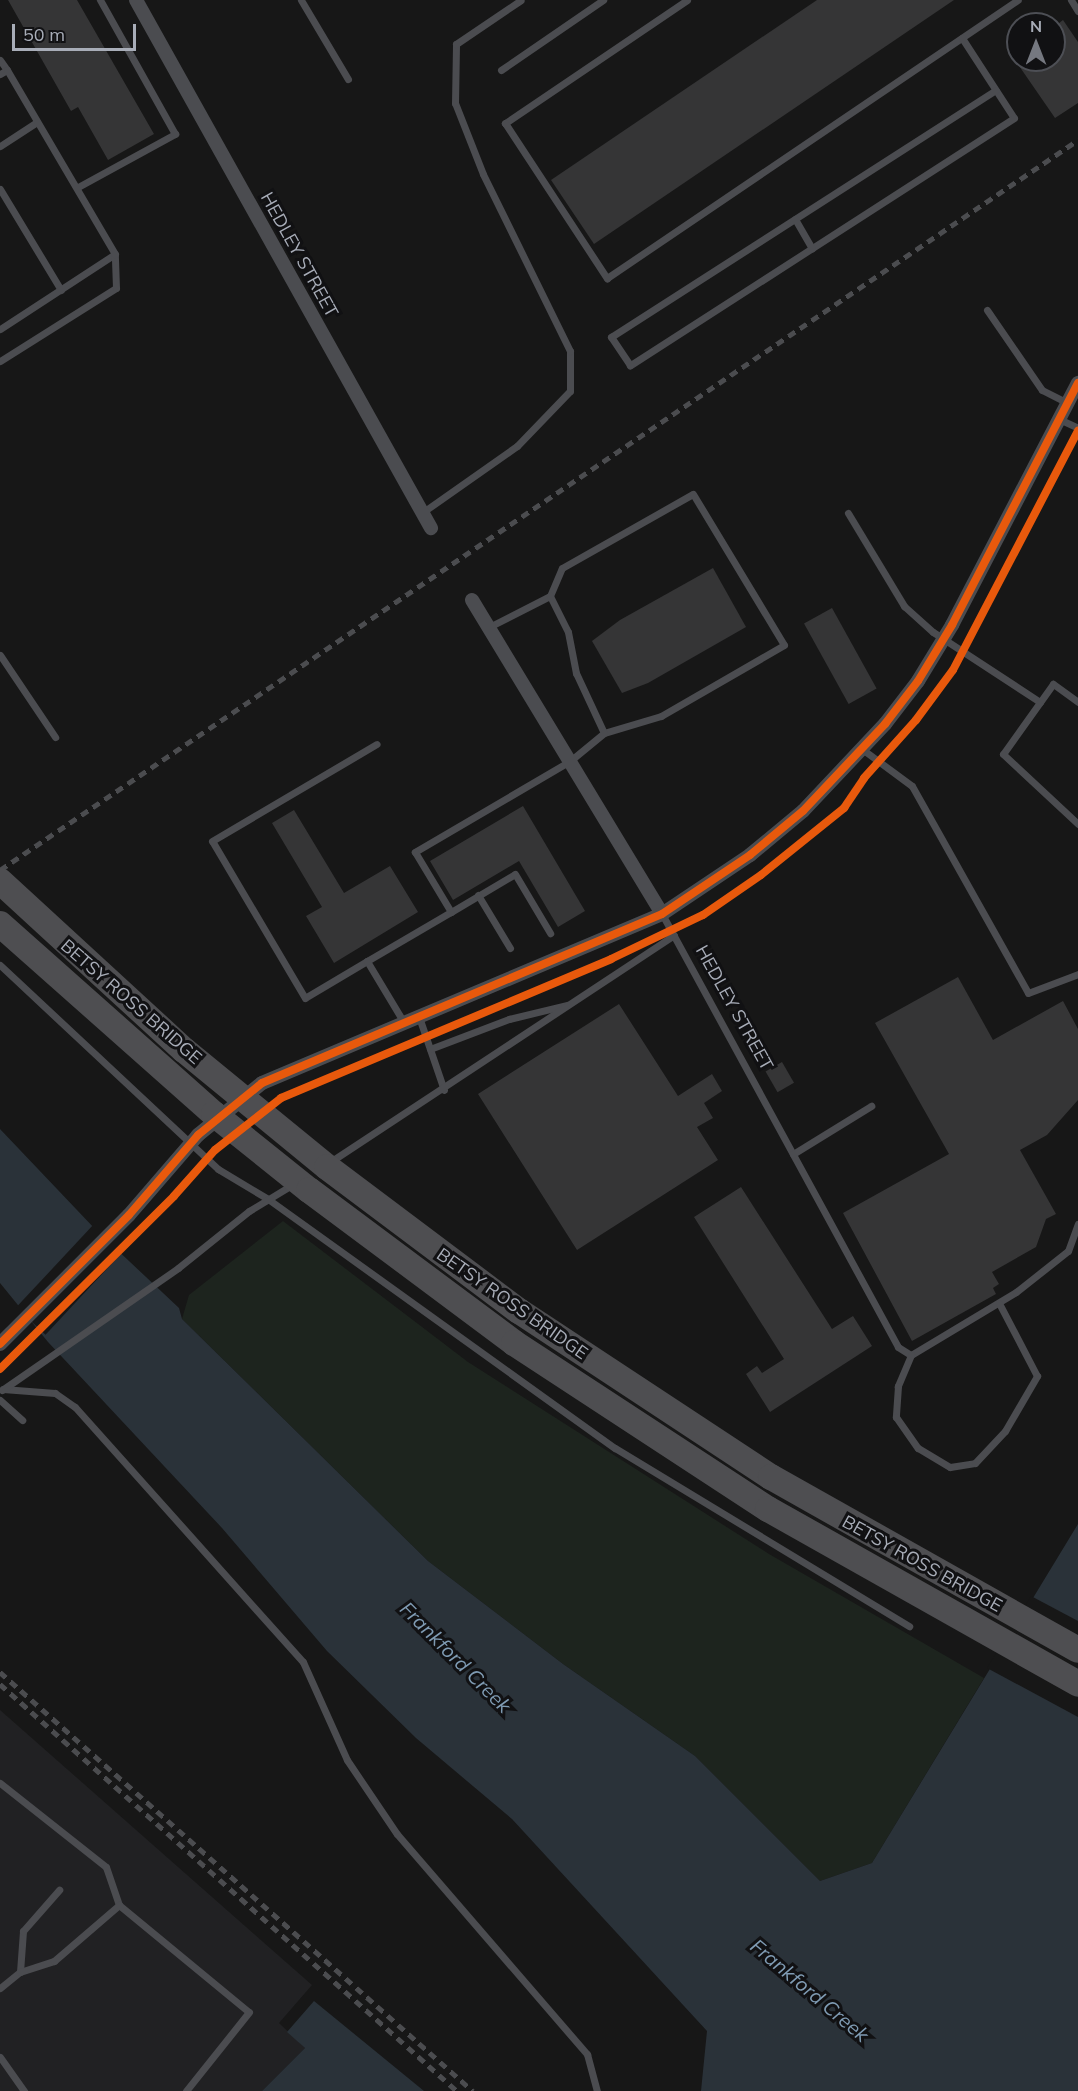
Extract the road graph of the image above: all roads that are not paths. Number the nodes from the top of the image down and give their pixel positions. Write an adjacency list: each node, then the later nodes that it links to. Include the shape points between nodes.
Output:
1 (100, 0): 18 (lane, via 175,134)
2 (136, 0): 31 (street, HEDLEY STREET)
3 (301, 0): 14 (lane)
4 (521, 0): 31 (lane, via 456,44 455,103 483,174 570,351 570,391 517,446)
5 (603, 0): 12 (lane)
6 (687, 0): 10 (lane, via 505,123 607,278)
7 (1018, 0): 10 (lane)
8 (1071, 0): 9 (lane)
9 (1078, 10)
10 (962, 38): 15 (lane)
11 (0, 60): 13 (lane)
12 (501, 70)
13 (3, 72): 16 (lane)
14 (348, 78)
15 (996, 90): 20 (lane); 21 (lane, via 1014,118)
16 (37, 122): 17 (lane); 18 (lane)
17 (0, 146)
18 (78, 187): 22 (lane)
19 (0, 189): 23 (lane)
20 (795, 219): 21 (lane); 21 (lane, via 611,337 630,365)
21 (812, 248)
22 (115, 254): 23 (lane); 26 (lane, via 116,288)
23 (61, 290): 25 (lane)
24 (987, 310): 28 (lane, via 1042,390)
25 (0, 329)
26 (0, 361)
27 (1078, 383): 28 (street)
28 (1067, 404): 29 (street)
29 (1059, 419): 30 (lane); 37 (street)
30 (1078, 428)
31 (423, 512): 33 (street, HEDLEY STREET)
32 (848, 513): 37 (lane, via 904,606)
33 (431, 528)
34 (550, 596): 36 (lane); 41 (lane, via 567,632 576,673); 41 (lane, via 562,568 693,494 784,645 661,716)
35 (472, 600): 36 (street, HEDLEY STREET)
36 (489, 627): 45 (street, HEDLEY STREET)
37 (944, 639): 39 (lane); 44 (street, via 918,681)
38 (0, 655): 42 (lane)
39 (1040, 702): 40 (lane, via 1053,684); 46 (lane, via 1003,754)
40 (1078, 702)
41 (604, 733): 45 (lane)
42 (54, 737)
43 (377, 744): 55 (lane, via 212,841 305,998)
44 (862, 749): 50 (street, via 803,811 750,855); 57 (lane, via 912,786 1028,993)
45 (570, 761): 49 (lane, via 415,852); 50 (street, HEDLEY STREET)
46 (1078, 824)
47 (0, 881): 77 (highway, BETSY ROSS BRIDGE, bridge, via 184,1050 327,1167 519,1311 771,1477)
48 (478, 895): 49 (lane); 52 (lane, via 515,874); 54 (lane)
49 (450, 912): 55 (lane)
50 (662, 914): 53 (lane, HEDLEY STREET); 59 (street)
51 (0, 924): 78 (highway, BETSY ROSS BRIDGE, bridge, via 115,1029 261,1152 514,1343 768,1509)
52 (550, 933)
53 (674, 935): 58 (lane); 65 (lane, HEDLEY STREET)
54 (510, 948)
55 (367, 961): 60 (lane)
56 (0, 965): 64 (lane)
57 (1078, 974)
58 (572, 1003): 61 (lane, via 509,1019); 62 (lane)
59 (418, 1014): 60 (street); 61 (lane)
60 (403, 1021): 64 (street, via 262,1083)
61 (429, 1048): 62 (lane)
62 (444, 1090): 66 (lane)
63 (872, 1106): 65 (lane)
64 (192, 1142): 68 (lane, via 218,1169); 71 (street, via 129,1215)
65 (793, 1154): 72 (lane, HEDLEY STREET, via 898,1347)
66 (316, 1170)
67 (307, 1176): 68 (lane)
68 (268, 1199): 73 (lane, via 178,1268); 76 (lane, via 615,1448)
69 (1078, 1224): 70 (lane, via 1068,1251)
70 (999, 1303): 72 (lane); 72 (lane, via 1037,1376 1005,1431 975,1463 950,1467 918,1448 896,1417 898,1386)
71 (0, 1344)
72 (910, 1355)
73 (1, 1390): 87 (lane, via 54,1393 75,1407 303,1662 348,1760 397,1834 587,2054)
74 (0, 1400): 75 (lane)
75 (22, 1420)
76 (909, 1626)
77 (1078, 1650)
78 (1078, 1684)
79 (0, 1783): 81 (lane, via 106,1867)
80 (59, 1890): 82 (lane, via 23,1931)
81 (119, 1905): 82 (lane, via 54,1961); 86 (lane, via 249,2012)
82 (20, 1972): 83 (lane)
83 (0, 1988)
84 (0, 2057): 85 (lane)
85 (24, 2091)
86 (186, 2091)
87 (597, 2091)

